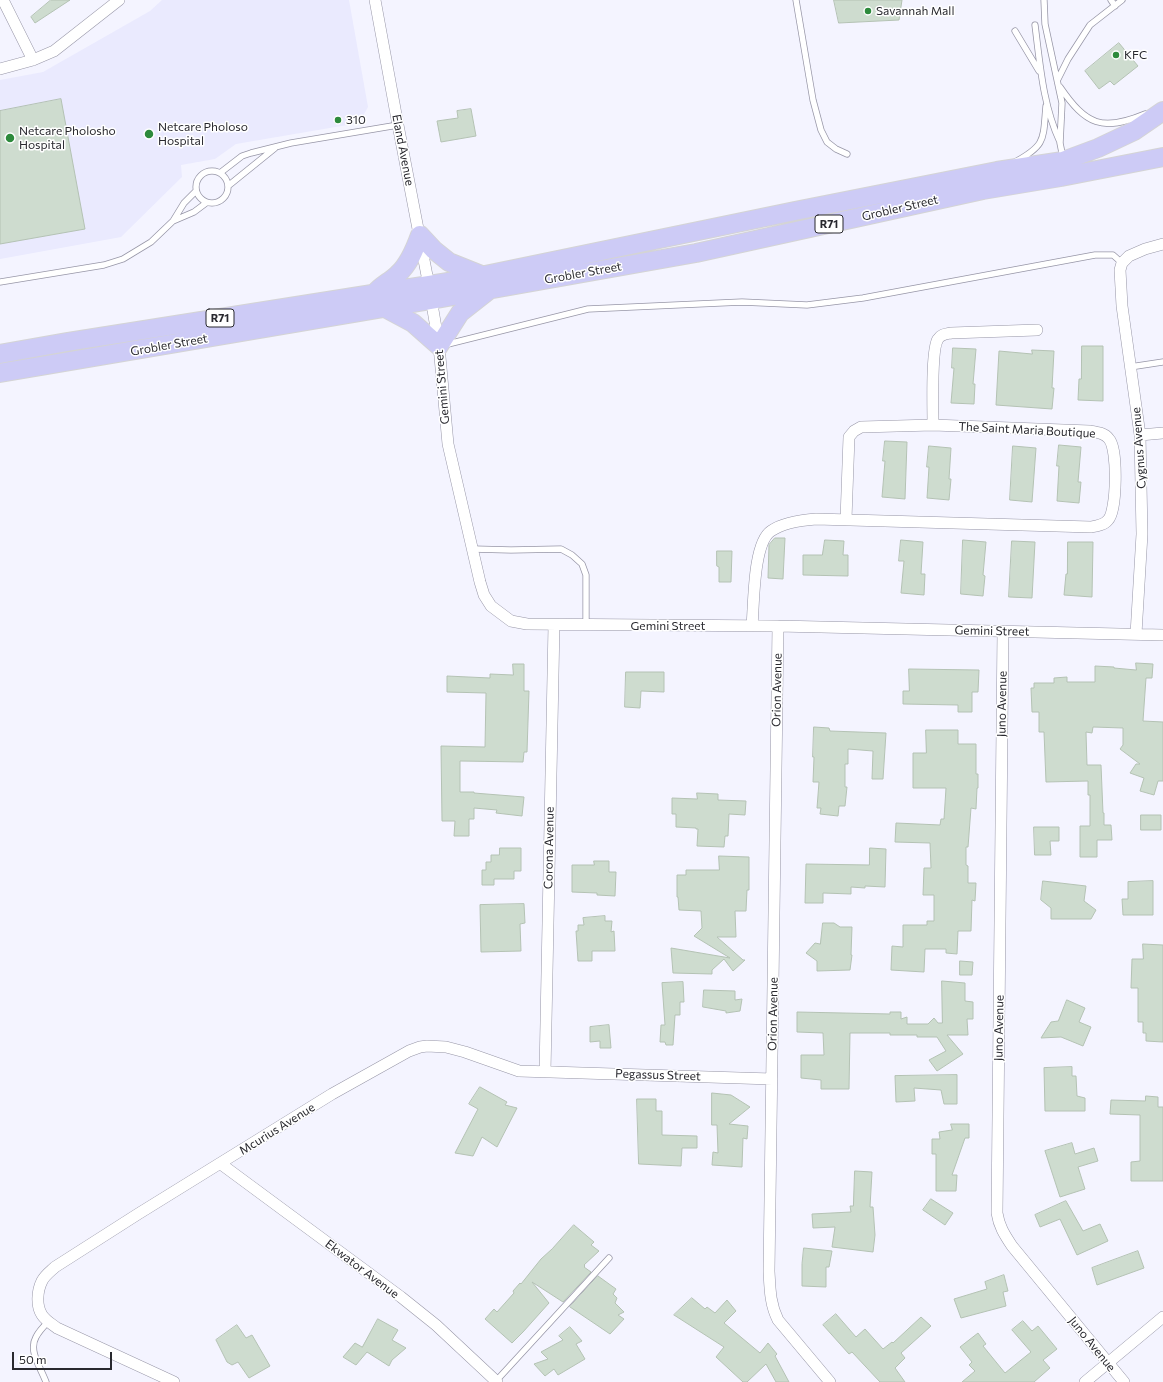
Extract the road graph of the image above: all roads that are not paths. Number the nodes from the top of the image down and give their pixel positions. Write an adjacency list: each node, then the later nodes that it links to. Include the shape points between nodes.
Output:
1 (3, 0): 11 (street)
2 (119, 0): 11 (street, via 54,51)
3 (375, 0): 19 (street, Eland Avenue)
4 (796, 0): 23 (lane, via 813,100 821,130 827,142)
5 (1044, 0): 14 (lane, via 1045,24)
6 (1111, 0): 8 (lane)
7 (1122, 0): 8 (lane)
8 (1115, 6): 14 (lane, via 1090,25)
9 (1035, 25): 13 (lane)
10 (1015, 31): 13 (lane)
11 (33, 60): 12 (street)
12 (0, 69)
13 (1041, 75): 16 (lane)
14 (1058, 79): 15 (lane)
15 (1059, 86): 17 (lane, via 1076,109 1096,122 1117,123 1133,119); 20 (lane, via 1062,109)
16 (1046, 99): 20 (lane); 26 (lane, via 1039,144 1030,153)
17 (1163, 105)
18 (1163, 111): 25 (main road, R71, via 1134,130 1098,148)
19 (398, 125): 21 (lane); 33 (street, Eland Avenue)
20 (1060, 143): 25 (lane)
21 (276, 147): 27 (lane, via 242,156); 28 (lane)
22 (1163, 151): 25 (main road)
23 (847, 154)
24 (1163, 158): 30 (main road, Grobler Street / R71)
25 (1063, 161): 26 (main road, Grobler Street / R71); 30 (main road, via 983,182)
26 (997, 171): 37 (main road, Grobler Street / R71, via 795,211)
27 (220, 173): 28 (lane); 29 (lane, via 204,172 197,180)
28 (228, 186): 31 (lane, via 228,192 222,200 217,203)
29 (196, 191): 31 (lane); 32 (lane, via 184,203)
30 (962, 194): 37 (main road, Grobler Street / R71, via 696,253)
31 (206, 203): 32 (lane, via 194,212)
32 (173, 221): 36 (lane, via 139,251 114,263)
33 (420, 235): 37 (main road, via 449,262); 38 (street, Eland Avenue); 39 (main road, via 404,268 381,286)
34 (1163, 244): 35 (street, via 1129,256)
35 (1122, 263): 41 (lane, via 1113,255 1095,255 863,298 807,305 742,302 588,309); 44 (street, Cygnus Avenue, via 1120,293)
36 (0, 282)
37 (486, 283): 38 (main road, Grobler Street / R71); 41 (main road, via 460,313)
38 (430, 293): 39 (main road, Grobler Street / R71); 41 (street, Gemini Street)
39 (380, 301): 41 (main road, via 413,323); 42 (main road, Grobler Street / R71, via 67,342); 45 (main road, Grobler Street / R71)
40 (1037, 330): 46 (street, via 951,333 938,338 933,358)
41 (438, 346): 50 (street, Gemini Street, via 448,444)
42 (0, 354)
43 (1163, 362): 44 (lane)
44 (1130, 367): 48 (street, Cygnus Avenue)
45 (0, 373)
46 (933, 425): 49 (street, The Saint Maria Boutique, via 861,427 854,431 849,437 848,446); 49 (street, The Saint Maria Boutique, via 1090,431 1104,434 1111,441 1114,453 1112,514 1103,524 1091,527)
47 (1163, 433): 48 (street)
48 (1140, 435): 56 (street, Cygnus Avenue, via 1142,534)
49 (846, 519): 53 (street, The Saint Maria Boutique, via 801,520 771,531 766,536 757,558)
50 (473, 549): 51 (street, Gemini Street, via 484,595 491,606 511,621); 52 (lane, via 561,549 572,555 582,564 586,575)
51 (554, 625): 52 (street, Gemini Street); 58 (street, Corona Avenue)
52 (586, 626): 53 (street, Gemini Street)
53 (752, 626): 54 (street, Gemini Street)
54 (778, 626): 55 (street, Gemini Street); 59 (street, Orion Avenue)
55 (1003, 631): 56 (street, Gemini Street); 64 (street, Juno Avenue, via 999,1223 1012,1246)
56 (1136, 634): 57 (street, Gemini Street)
57 (1163, 635)
58 (544, 1072): 59 (street, Pegassus Street); 60 (street, Mcurius Avenue, via 520,1070 446,1047 420,1047 338,1091)
59 (772, 1079): 68 (street, Orion Avenue, via 770,1297 778,1320)
60 (221, 1164): 63 (street, Mcurius Avenue, via 138,1214 47,1274 38,1293 38,1308); 65 (street, Ekwator Avenue, via 401,1297 436,1325)
61 (609, 1258): 65 (lane)
62 (1163, 1317): 64 (street)
63 (48, 1322): 66 (lane, via 36,1336 34,1345 35,1357); 67 (street)
64 (1107, 1362): 69 (street); 70 (street, Juno Avenue)
65 (496, 1381)
66 (46, 1382)
67 (174, 1382)
68 (830, 1382)
69 (1085, 1382)
70 (1124, 1382)

